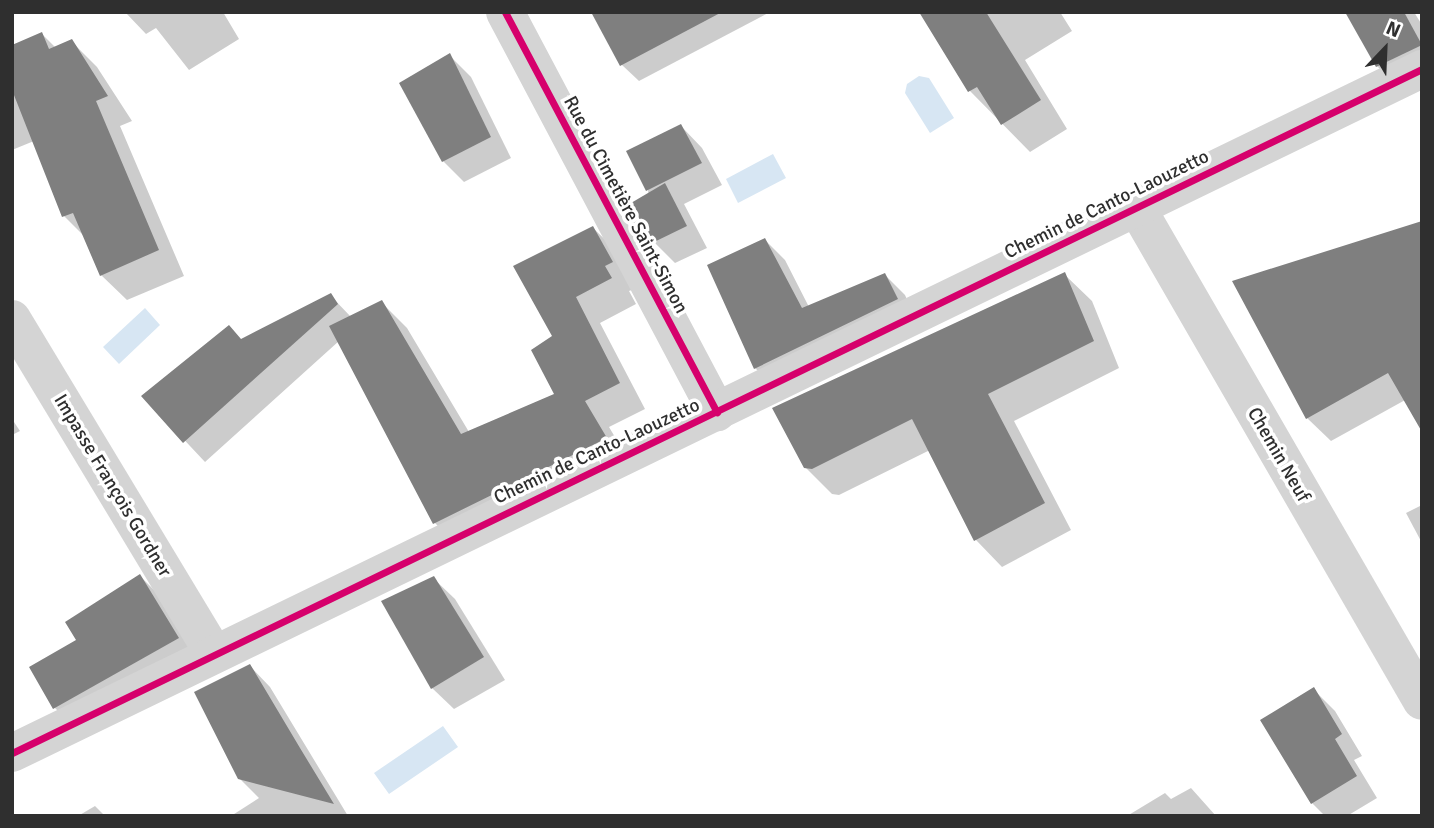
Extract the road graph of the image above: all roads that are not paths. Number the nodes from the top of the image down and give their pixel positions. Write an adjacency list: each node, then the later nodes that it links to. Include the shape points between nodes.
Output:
1 (505, 12): 5 (street, Rue du Cimetière Saint-Simon)
2 (1422, 69): 3 (street, Chemin de Canto-Laouzetto)
3 (1138, 208): 5 (street, Chemin de Canto-Laouzetto); 7 (street, Chemin Neuf)
4 (12, 319): 6 (street, Impasse François Gordner)
5 (717, 412): 6 (street, Chemin de Canto-Laouzetto)
6 (213, 652): 8 (street, Chemin de Canto-Laouzetto)
7 (1422, 701)
8 (12, 753)

